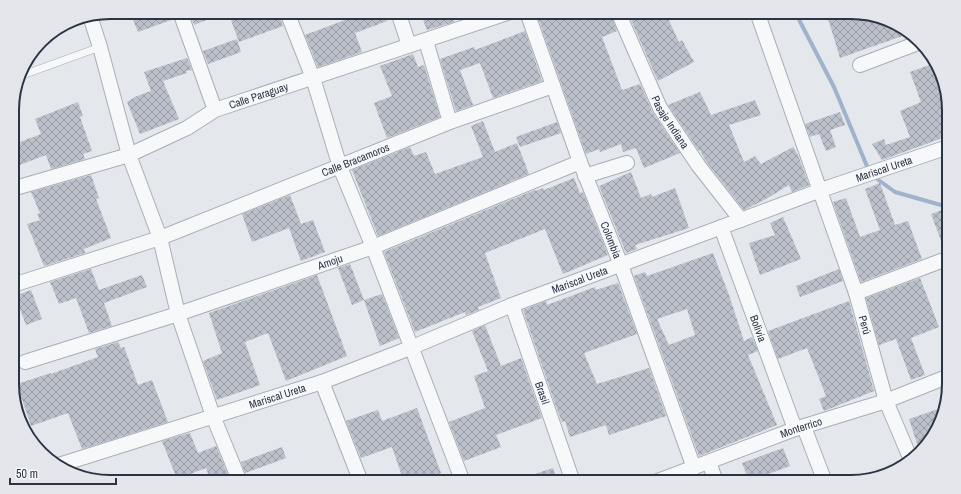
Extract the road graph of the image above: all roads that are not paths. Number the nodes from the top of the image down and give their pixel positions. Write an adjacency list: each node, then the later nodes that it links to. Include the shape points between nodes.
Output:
1 (182, 19): 17 (street)
2 (290, 19): 15 (street)
3 (400, 19): 10 (street)
4 (490, 19): 9 (street, Calle Paraguay)
5 (529, 19): 16 (street, Colombia)
6 (621, 19): 27 (street, Pasaje Indiana, via 660,108 698,165)
7 (760, 19): 26 (street, Perú)
8 (92, 21): 12 (street)
9 (426, 42): 10 (street, Calle Paraguay); 18 (street)
10 (409, 44): 15 (street, Calle Paraguay)
11 (914, 45): 13 (street)
12 (100, 47): 14 (lane); 20 (street)
13 (860, 65)
14 (27, 74)
15 (313, 78): 17 (street, Calle Paraguay); 23 (street)
16 (553, 86): 18 (street, Calle Bracamoros); 21 (street, Colombia)
17 (215, 110): 20 (street, Calle Paraguay, via 186,128)
18 (450, 122): 23 (street, Calle Bracamoros)
19 (942, 148): 26 (street, Mariscal Ureta)
20 (129, 155): 25 (street, Calle Paraguay); 29 (street)
21 (580, 162): 24 (street, Colombia); 30 (street, Amoju)
22 (627, 163): 24 (street)
23 (340, 167): 29 (street, Calle Bracamoros); 30 (street)
24 (586, 176): 32 (street, Colombia)
25 (19, 187)
26 (821, 190): 27 (street, Mariscal Ureta); 34 (street, Perú)
27 (741, 220): 28 (street, Mariscal Ureta)
28 (721, 227): 32 (street, Mariscal Ureta); 43 (street, Bolivia)
29 (160, 238): 33 (street, Calle Bracamoros); 36 (street)
30 (373, 247): 36 (street, Amoju); 37 (street)
31 (942, 261): 34 (street)
32 (621, 264): 35 (street, Mariscal Ureta); 47 (street, Colombia)
33 (19, 283)
34 (856, 293): 41 (street, Perú)
35 (512, 305): 37 (street, Mariscal Ureta); 51 (street, Brasil)
36 (178, 314): 38 (street, Amoju); 42 (street)
37 (410, 348): 40 (street, Mariscal Ureta); 50 (street)
38 (25, 362)
39 (942, 379): 41 (street, Monterrico)
40 (322, 382): 42 (street, Mariscal Ureta); 49 (street)
41 (886, 401): 43 (street, Monterrico); 44 (street, Perú)
42 (213, 416): 46 (street, Mariscal Ureta); 48 (street)
43 (799, 428): 45 (street, Monterrico); 54 (street, Bolivia)
44 (908, 455)
45 (709, 462): 47 (street, Monterrico); 53 (street)
46 (65, 463)
47 (694, 468): 52 (street, Monterrico)
48 (237, 475)
49 (358, 475)
50 (460, 475)
51 (571, 475)
52 (674, 475)
53 (714, 475)
54 (822, 475)

